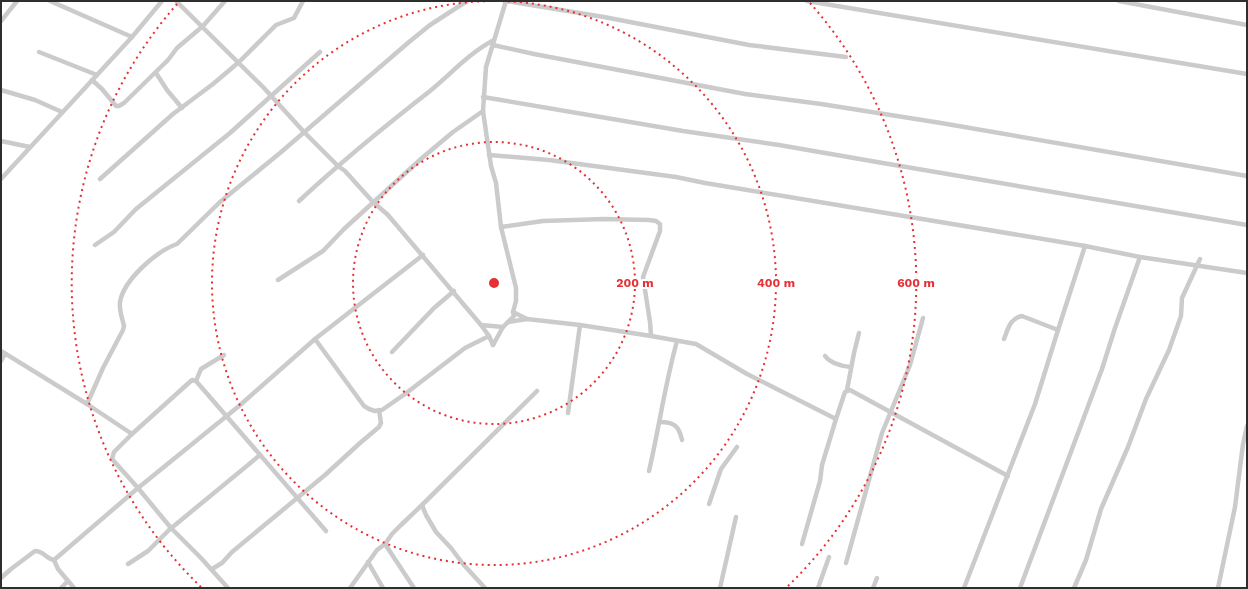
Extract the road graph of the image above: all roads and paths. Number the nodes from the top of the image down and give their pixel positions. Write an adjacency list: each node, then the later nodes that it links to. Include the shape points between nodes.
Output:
1 (17, 1): 11 (street)
2 (50, 1): 14 (street)
3 (162, 1): 14 (street)
4 (176, 1): 13 (street)
5 (225, 1): 13 (street)
6 (303, 1): 19 (street, via 294,18 276,25)
7 (466, 1): 30 (street, via 430,25)
8 (506, 1): 15 (street); 18 (street, via 749,45)
9 (807, 1): 22 (street)
10 (1119, 1): 12 (street)
11 (1, 21)
12 (1247, 25)
13 (203, 26): 19 (street); 20 (street, via 178,48)
14 (132, 37): 21 (street)
15 (493, 43): 26 (street); 34 (street, via 471,54); 35 (street, via 534,54 745,94 941,123)
16 (39, 52): 21 (street)
17 (320, 52): 25 (street)
18 (846, 57)
19 (239, 62): 25 (street); 27 (street)
20 (156, 73): 23 (street, via 119,106 116,106); 27 (street, via 166,90)
21 (97, 74): 23 (street)
22 (1247, 74)
23 (92, 80): 28 (street)
24 (1, 90): 28 (street, via 35,100)
25 (272, 96): 30 (street); 42 (street, via 136,209 114,232)
26 (483, 97): 29 (street); 40 (street, via 840,155)
27 (182, 108): 37 (street)
28 (62, 112): 32 (street)
29 (483, 112): 33 (street); 39 (street, via 453,132)
30 (304, 132): 34 (street); 74 (street, via 220,202 177,244 157,255 133,278 122,294 120,302 123,330)
31 (1, 141): 32 (street)
32 (30, 147): 36 (street)
33 (489, 155): 41 (street); 43 (street, via 549,160 676,177)
34 (338, 166): 38 (street); 39 (street)
35 (1247, 176)
36 (1, 179)
37 (100, 179)
38 (299, 201)
39 (373, 202): 44 (street); 49 (street, via 323,251)
40 (1247, 226)
41 (502, 227): 51 (street, via 516,288); 61 (street, via 543,221 656,221 660,224 660,231 643,277)
42 (95, 245)
43 (1085, 246): 45 (street); 58 (street)
44 (423, 255): 50 (street); 62 (street)
45 (1140, 257): 47 (street); 117 (street, via 1102,369)
46 (1200, 259): 47 (street)
47 (1198, 265): 48 (street); 118 (street, via 1182,298 1181,316 1169,350 1101,509 1086,560)
48 (1247, 273)
49 (278, 280)
50 (454, 291): 55 (street); 66 (street)
51 (513, 312): 53 (street); 54 (street, via 514,316)
52 (923, 318): 76 (street, via 910,365)
53 (527, 320): 54 (street); 56 (street)
54 (508, 322): 57 (street)
55 (481, 325): 57 (street); 60 (street)
56 (580, 325): 61 (street); 77 (street)
57 (503, 327): 60 (street, via 493,345)
58 (1058, 330): 63 (street, via 1022,316 1016,317 1011,321); 87 (street)
59 (859, 333): 70 (street)
60 (489, 336): 75 (street, via 465,348 405,394)
61 (651, 336): 64 (street)
62 (315, 339): 75 (street, via 364,406); 78 (street)
63 (1004, 339)
64 (677, 341): 79 (street, via 696,344 747,374); 80 (street)
65 (3, 352): 69 (street); 74 (street)
66 (392, 352)
67 (224, 355): 71 (street, via 201,369)
68 (825, 356): 70 (street, via 829,361)
69 (1, 361)
70 (851, 367): 72 (street)
71 (196, 381): 78 (street); 82 (street, via 192,380)
72 (847, 390): 76 (street); 79 (street)
73 (537, 391): 91 (street)
74 (87, 404): 82 (street)
75 (379, 410): 89 (street, via 379,427)
76 (890, 411): 87 (street); 100 (street)
77 (568, 413)
78 (226, 416): 85 (street); 88 (street)
79 (836, 418): 96 (street)
80 (660, 422): 83 (street, via 674,425); 86 (street)
81 (1247, 426): 119 (street, via 1235,507)
82 (132, 434): 88 (street, via 114,452 112,460)
83 (682, 440)
84 (737, 447): 90 (street, via 721,469)
85 (260, 455): 89 (street); 93 (street)
86 (649, 471)
87 (1008, 476): 116 (street)
88 (138, 488): 93 (street); 98 (street)
89 (298, 497): 94 (street); 102 (street)
90 (709, 504)
91 (422, 505): 95 (street, via 396,529); 112 (street, via 436,532)
92 (736, 517): 113 (street)
93 (172, 528): 101 (street, via 148,551); 102 (street)
94 (326, 531)
95 (385, 544): 99 (street); 111 (street)
96 (802, 544)
97 (829, 557): 114 (street)
98 (54, 560): 103 (street, via 36,551); 105 (street)
99 (368, 562): 109 (street); 110 (street)
100 (846, 563)
101 (128, 564)
102 (212, 569): 108 (street)
103 (1, 578)
104 (877, 578): 115 (street)
105 (68, 581): 106 (street); 107 (street)
106 (61, 588)
107 (74, 588)
108 (228, 588)
109 (350, 588)
110 (383, 588)
111 (414, 588)
112 (485, 588)
113 (720, 588)
114 (818, 588)
115 (873, 588)
116 (964, 588)
117 (1020, 588)
118 (1074, 588)
119 (1218, 588)

